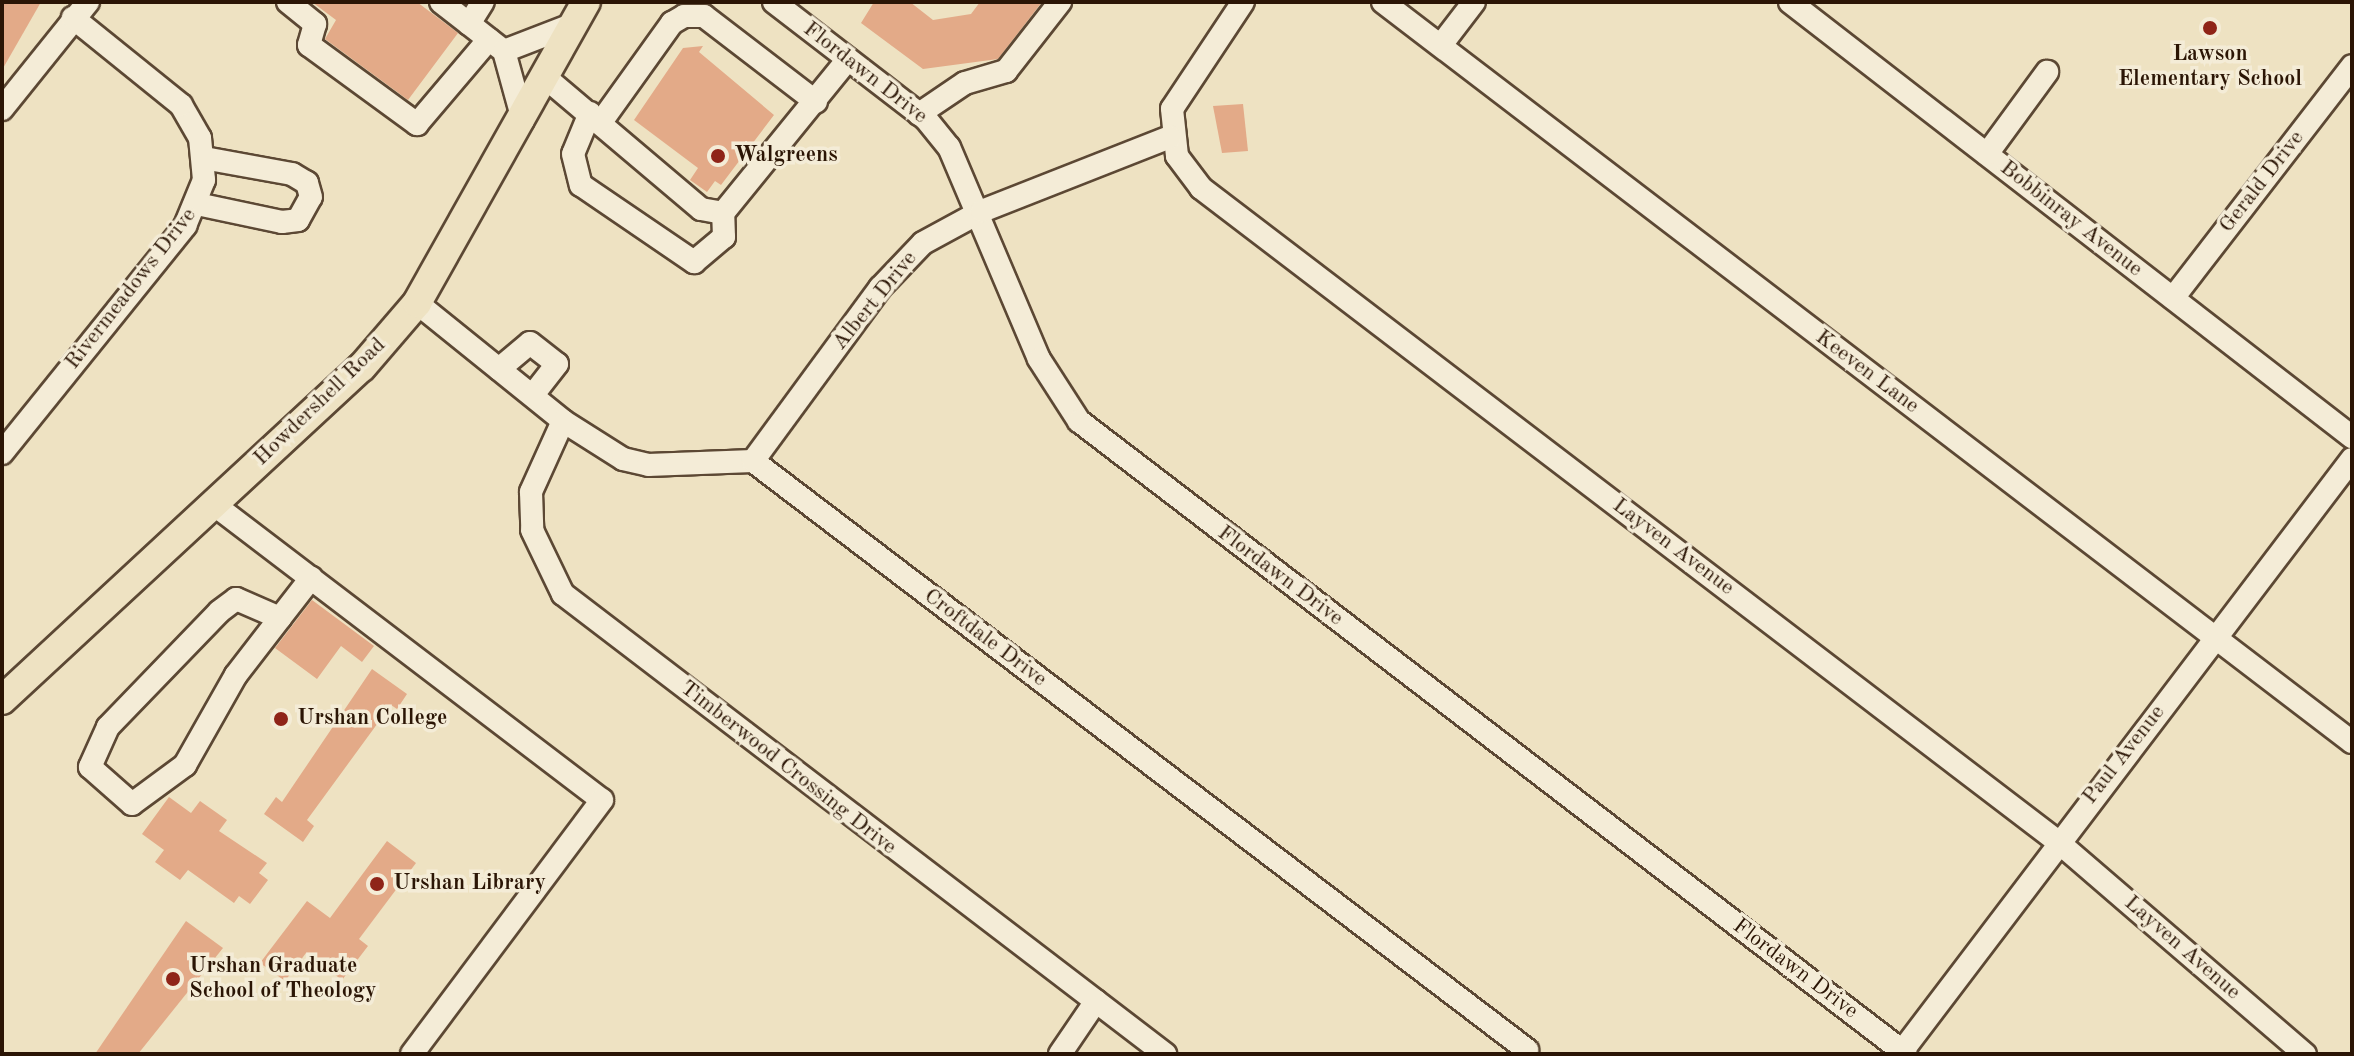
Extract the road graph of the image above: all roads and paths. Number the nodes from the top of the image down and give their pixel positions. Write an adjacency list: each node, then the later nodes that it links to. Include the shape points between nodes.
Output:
1 (288, 2): 13 (street, via 315,24 309,45 417,124)
2 (441, 2): 12 (street)
3 (483, 2): 12 (street)
4 (1060, 2): 21 (street, via 1006,71 965,83)
5 (1243, 2): 24 (street, via 1189,75 1172,109)
6 (1383, 2): 14 (street, Keeven Lane)
7 (1474, 2): 14 (street)
8 (1790, 2): 25 (street, Bobbinray Avenue)
9 (780, 4): 15 (street, Flordawn Drive)
10 (80, 10): 20 (street); 26 (street, via 181,105)
11 (580, 13): 13 (street); 18 (main road, Howdershell Road)
12 (469, 24): 13 (street)
13 (497, 45): 23 (street)
14 (1441, 45): 42 (street, Keeven Lane)
15 (848, 59): 19 (street); 21 (street, Flordawn Drive)
16 (2352, 66): 30 (street, Gerald Drive)
17 (2047, 72): 25 (street)
18 (546, 78): 22 (street); 23 (main road, Howdershell Road)
19 (816, 102): 22 (street, via 704,16 684,16 672,23); 28 (street)
20 (2, 109)
21 (919, 114): 29 (street, Flordawn Drive, via 949,147)
22 (596, 118): 28 (street); 28 (street, via 573,154 581,185 694,262 724,237)
23 (523, 120): 31 (main road, Howdershell Road)
24 (1170, 137): 29 (street, Albert Drive); 45 (street, Layven Avenue, via 1201,188)
25 (1987, 154): 30 (street, Bobbinray Avenue)
26 (204, 158): 27 (street, Rivermeadows Drive); 27 (street, via 292,174 307,183 311,197 298,220 282,222)
27 (197, 204): 36 (street, Rivermeadows Drive)
28 (712, 211)
29 (982, 211): 38 (street, Albert Drive, via 902,262); 48 (street, Flordawn Drive, via 1039,359 1060,399 1096,437)
30 (2173, 298): 35 (street, Bobbinray Avenue)
31 (417, 303): 32 (street); 39 (main road, Howdershell Road, via 362,367)
32 (499, 369): 33 (street); 33 (street, via 530,343 557,364)
33 (533, 395): 34 (street)
34 (563, 421): 38 (street, via 623,459 648,465); 46 (street, Timberwood Crossing Drive, via 531,492 532,530 563,594)
35 (2352, 437)
36 (2, 453)
37 (2352, 459): 42 (street, Paul Avenue)
38 (753, 461): 47 (street, Croftdale Drive)
39 (212, 503): 40 (street); 43 (main road, Howdershell Road)
40 (311, 578): 41 (street); 49 (street, via 602,800)
41 (280, 618): 41 (street, via 236,675 185,765 132,804 90,767 108,727 219,612 236,599)
42 (2213, 637): 44 (street, Keeven Lane); 45 (street, Paul Avenue)
43 (2, 700)
44 (2352, 742)
45 (2057, 841): 48 (street, Paul Avenue); 52 (street, Layven Avenue)
46 (1096, 1001): 50 (street); 51 (street, Timberwood Crossing Drive)
47 (1527, 1050)
48 (1903, 1053)
49 (412, 1054)
50 (1060, 1054)
51 (1165, 1054)
52 (2305, 1054)

